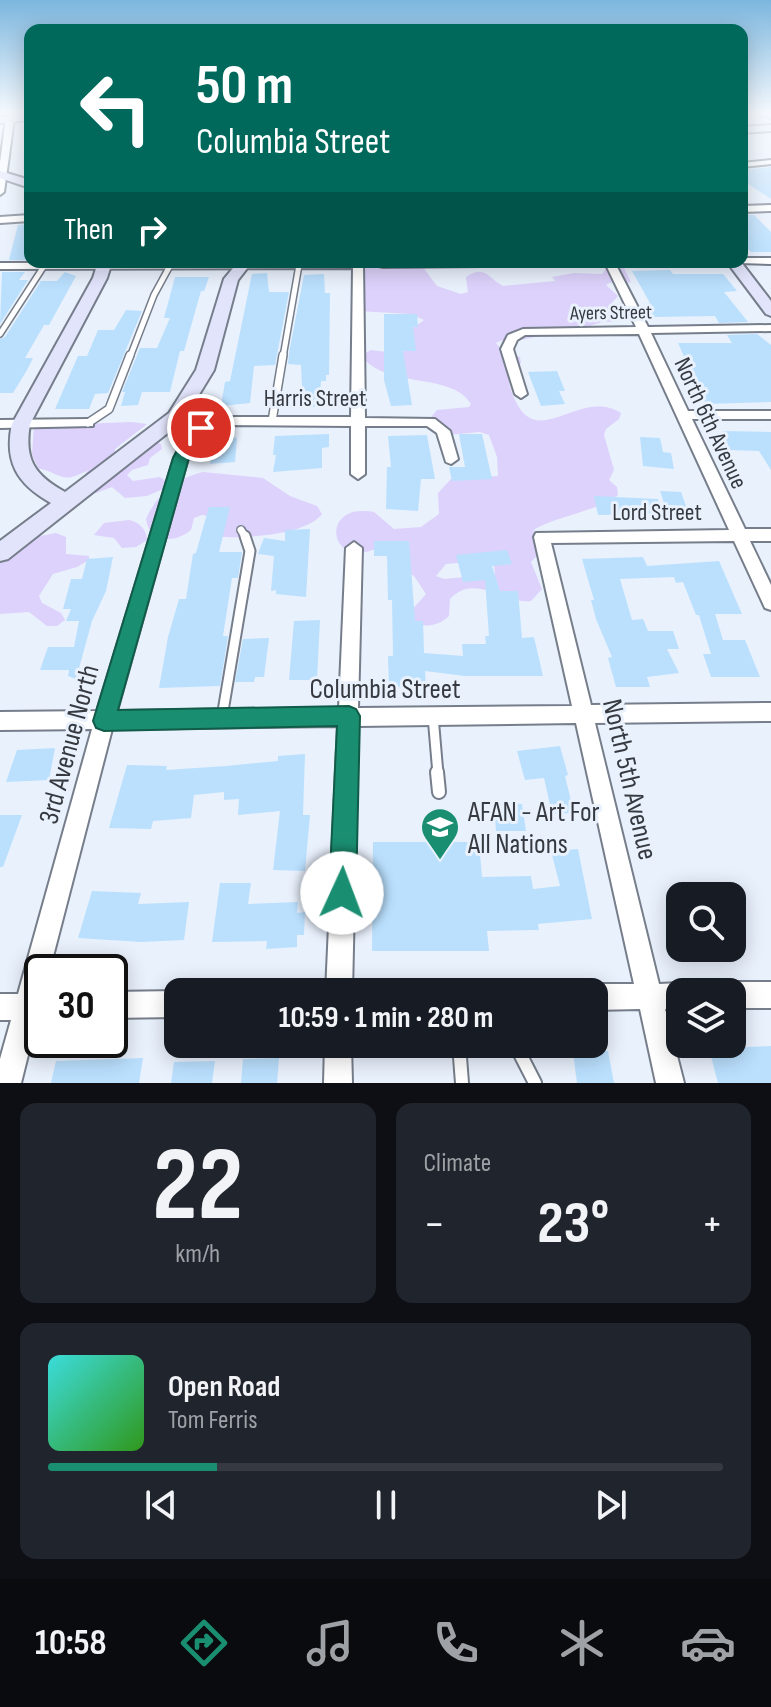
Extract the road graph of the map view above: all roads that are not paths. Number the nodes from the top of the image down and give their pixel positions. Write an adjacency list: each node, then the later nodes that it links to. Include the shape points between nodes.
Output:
1 (2, 175): 2 (street); 3 (street)
2 (24, 182)
3 (0, 192)
4 (771, 208): 5 (street)
5 (748, 209)
6 (24, 218): 7 (street)
7 (0, 220)
8 (748, 261): 9 (street)
9 (771, 261)
10 (0, 266): 11 (street)
11 (24, 266)
12 (43, 268): 23 (lane)
13 (103, 268): 31 (street)
14 (169, 268): 29 (lane, via 109,409)
15 (239, 268): 35 (street, via 194,393 176,417)
16 (298, 268): 28 (lane)
17 (357, 268): 27 (street)
18 (612, 268): 22 (street, North 6th Avenue)
19 (739, 268): 20 (street)
20 (771, 311)
21 (771, 328): 22 (street, Ayers Street)
22 (643, 329): 24 (street, Ayers Street, via 523,332 507,349); 25 (street, North 6th Avenue)
23 (0, 334)
24 (521, 394)
25 (682, 415): 26 (street); 38 (street, North 6th Avenue)
26 (771, 415)
27 (358, 420): 28 (street, Harris Street); 33 (street, Harris Street, via 430,422 443,431); 34 (street)
28 (272, 421): 32 (street, Harris Street, via 222,421)
29 (88, 423): 31 (street)
30 (0, 424): 31 (street)
31 (21, 424): 35 (street, via 17,458 25,473 40,489)
32 (201, 428): 49 (street, 3rd Avenue North, via 181,458)
33 (451, 459)
34 (358, 474)
35 (68, 503): 41 (street)
36 (241, 530): 47 (lane, via 250,551)
37 (771, 535): 38 (street, Lord Street)
38 (740, 536): 39 (street, Lord Street); 42 (street, North 6th Avenue)
39 (542, 537): 45 (street, North 5th Avenue)
40 (354, 548): 46 (street)
41 (0, 553)
42 (771, 603)
43 (771, 712): 45 (street, Columbia Street)
44 (433, 715): 45 (street, Columbia Street); 46 (street, Columbia Street); 50 (lane)
45 (585, 715): 55 (street, North 5th Avenue)
46 (349, 716): 47 (street, Columbia Street); 52 (street)
47 (222, 718): 49 (street, Columbia Street)
48 (0, 721): 49 (street, Columbia Street)
49 (104, 721): 51 (street, 3rd Avenue North)
50 (439, 792)
51 (48, 954)
52 (340, 978)
53 (746, 995): 54 (street)
54 (771, 995)
55 (650, 996): 56 (street); 57 (street); 70 (street, North 5th Avenue)
56 (666, 996)
57 (608, 997)
58 (164, 1004): 59 (street)
59 (128, 1005)
60 (24, 1006): 61 (street)
61 (0, 1007)
62 (24, 1036): 66 (street, 3rd Avenue North)
63 (338, 1058): 67 (street)
64 (460, 1058): 68 (lane)
65 (522, 1058): 69 (lane)
66 (7, 1083)
67 (338, 1083)
68 (462, 1083)
69 (535, 1083)
70 (670, 1083)

